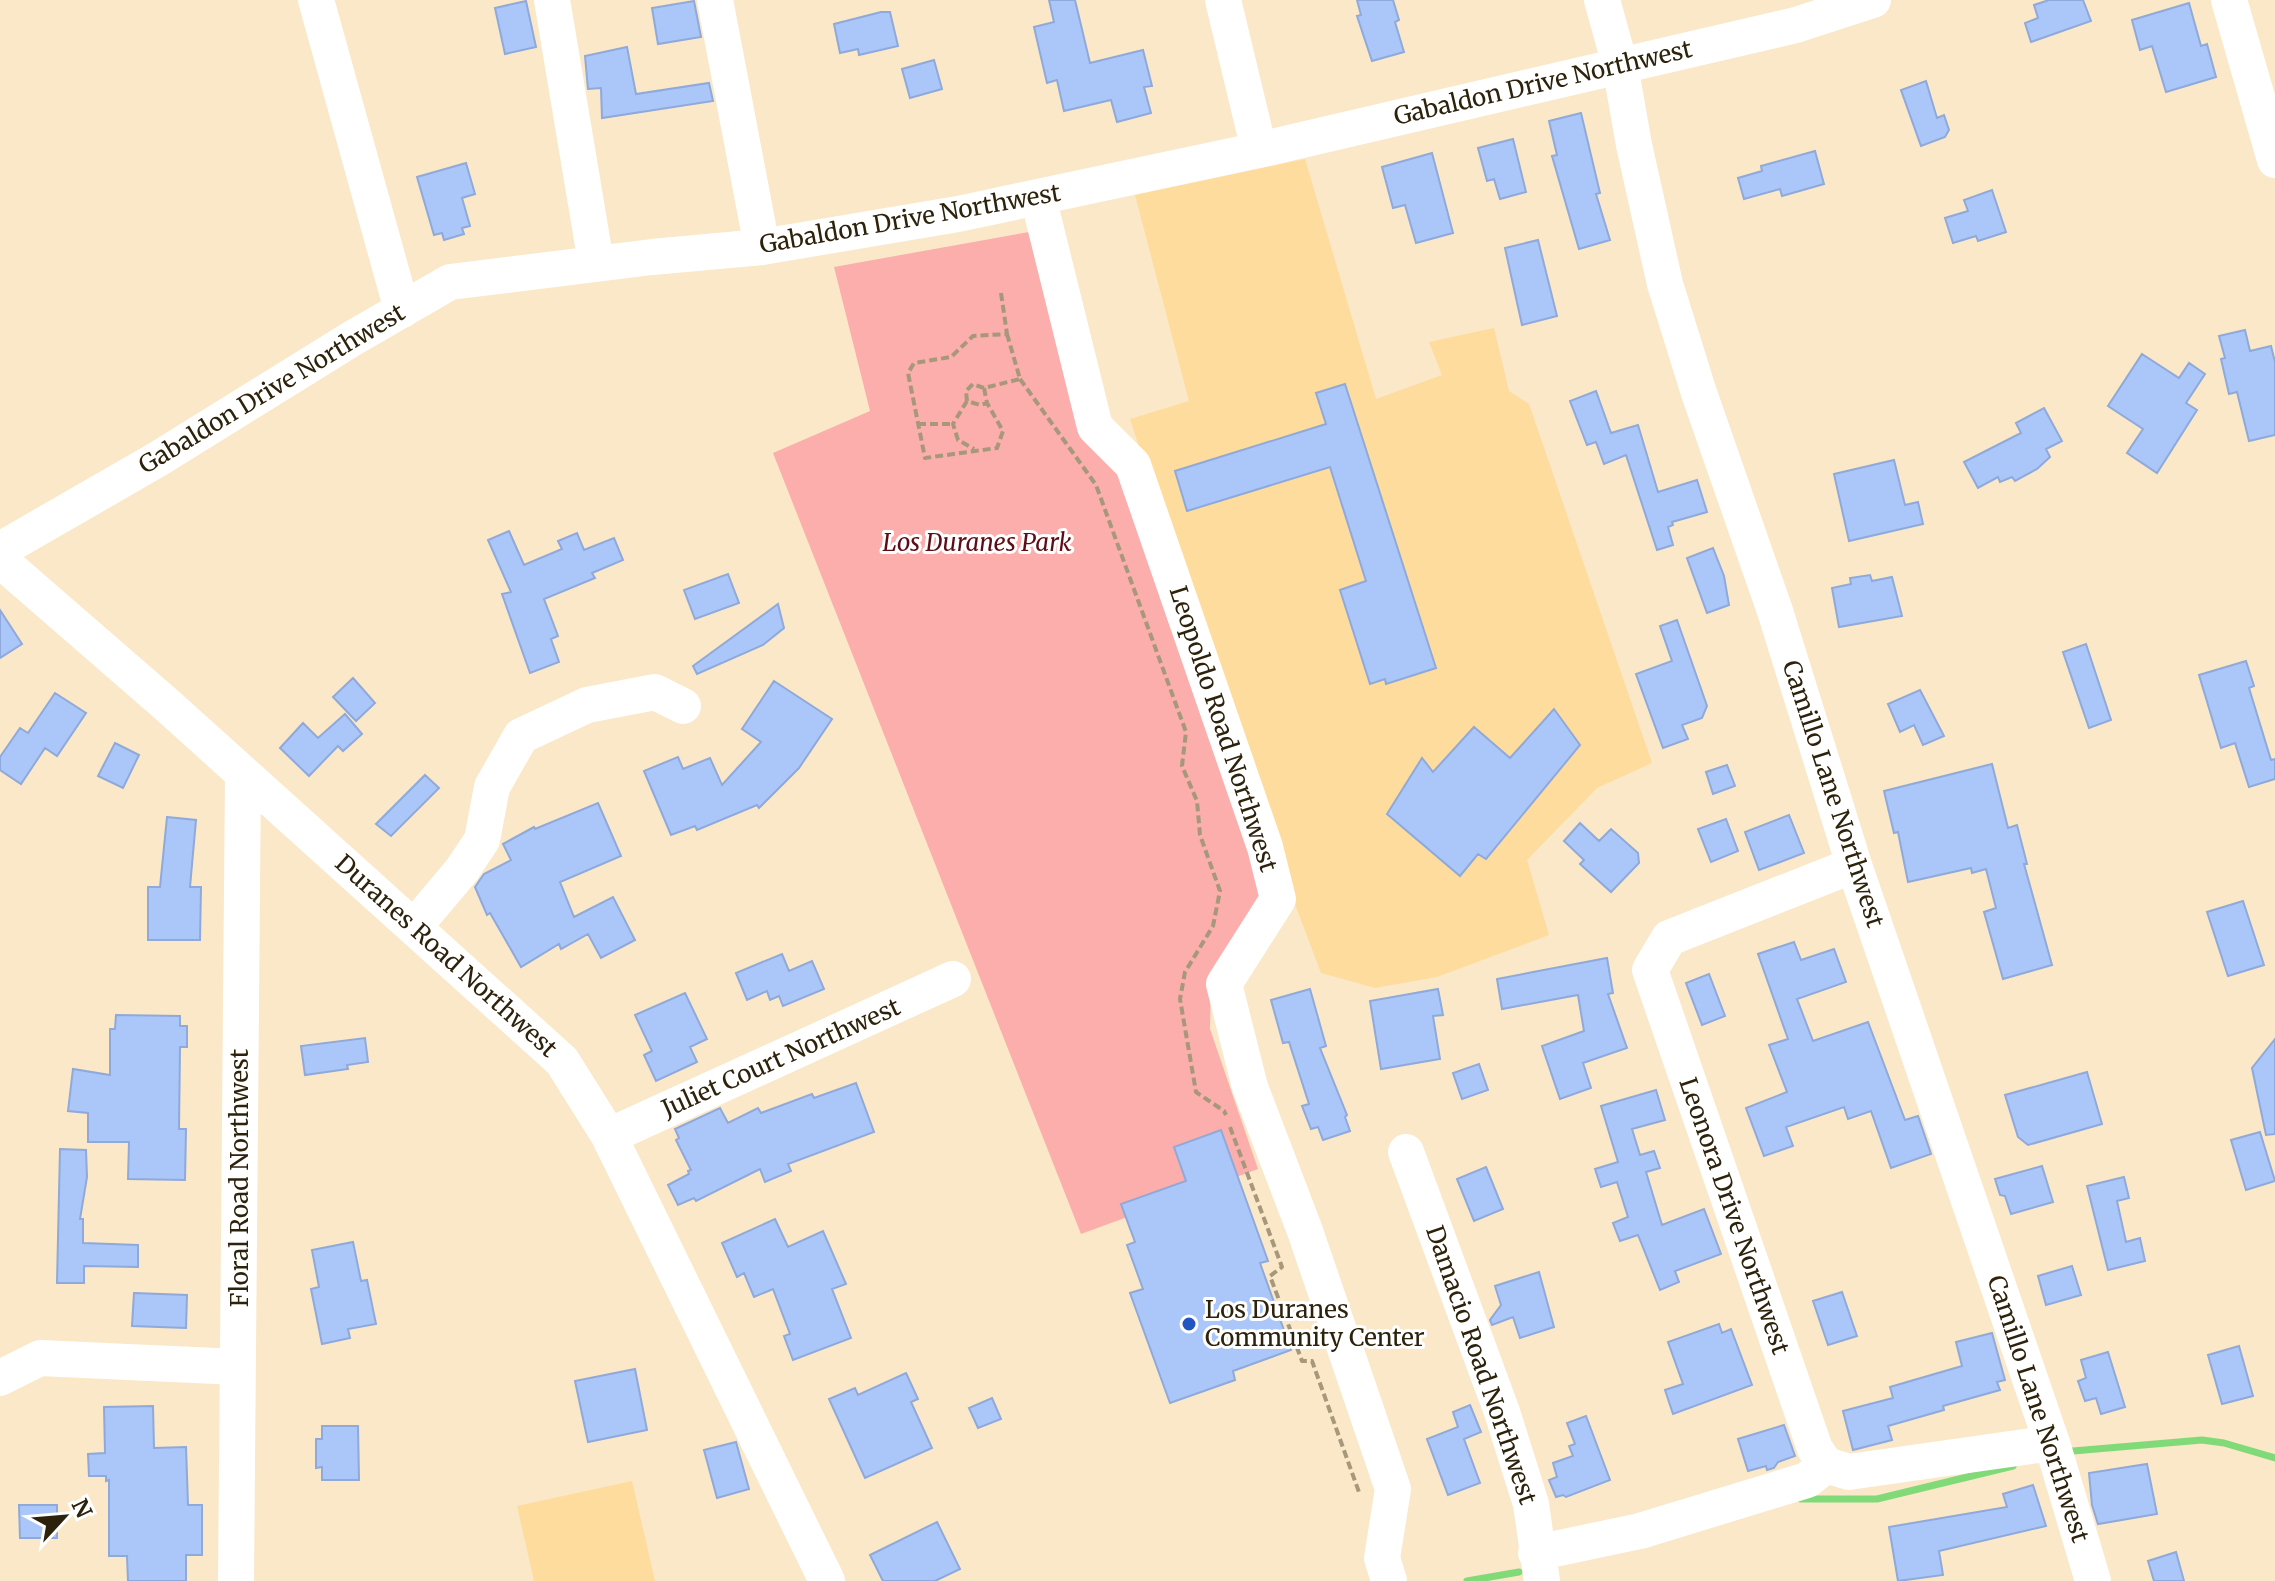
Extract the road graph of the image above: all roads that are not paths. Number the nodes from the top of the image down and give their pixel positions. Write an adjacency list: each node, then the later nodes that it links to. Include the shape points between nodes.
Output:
1 (316, 0): 14 (street)
2 (552, 0): 13 (street)
3 (715, 0): 12 (street)
4 (1223, 0): 9 (street)
5 (1602, 0): 8 (street, Camillo Lane Northwest)
6 (1873, 0): 8 (street, Gabaldon Drive Northwest, via 1796,25)
7 (2229, 0): 10 (street)
8 (1620, 65): 9 (street, Gabaldon Drive Northwest); 19 (street, Camillo Lane Northwest, via 1665,284)
9 (1259, 150): 11 (street, Gabaldon Drive Northwest)
10 (2275, 160)
11 (1038, 197): 12 (street, Gabaldon Drive Northwest); 31 (street, Leopoldo Road Northwest, via 1095,427 1133,465 1265,847 1278,899 1224,984 1250,1087 1393,1489 1382,1558)
12 (762, 247): 13 (street, Gabaldon Drive Northwest)
13 (596, 263): 14 (street, Gabaldon Drive Northwest, via 450,282)
14 (402, 310): 15 (street, Gabaldon Drive Northwest)
15 (0, 550)
16 (0, 560): 18 (street, Duranes Road Northwest)
17 (683, 706): 20 (street, via 655,692 628,697 587,705 521,736 492,787 482,840)
18 (243, 775): 20 (street, Duranes Road Northwest); 24 (street, Floral Road Northwest)
19 (1854, 865): 26 (street, Camillo Lane Northwest); 27 (street, Leonora Drive Northwest, via 1669,938 1650,970 1815,1449)
20 (414, 927): 22 (street, Duranes Road Northwest, via 562,1061)
21 (953, 979): 22 (street, Juliet Court Northwest)
22 (609, 1136): 30 (street, Duranes Road Northwest)
23 (1406, 1152): 28 (street, Damacio Road Northwest, via 1502,1412 1531,1504)
24 (238, 1367): 25 (street, via 40,1358); 29 (street, Floral Road Northwest)
25 (0, 1378)
26 (2052, 1443): 27 (street, via 1849,1472); 32 (street, Camillo Lane Northwest)
27 (1826, 1465): 28 (street, via 1807,1480)
28 (1539, 1567)
29 (236, 1581)
30 (827, 1581)
31 (1389, 1581)
32 (2093, 1581)

